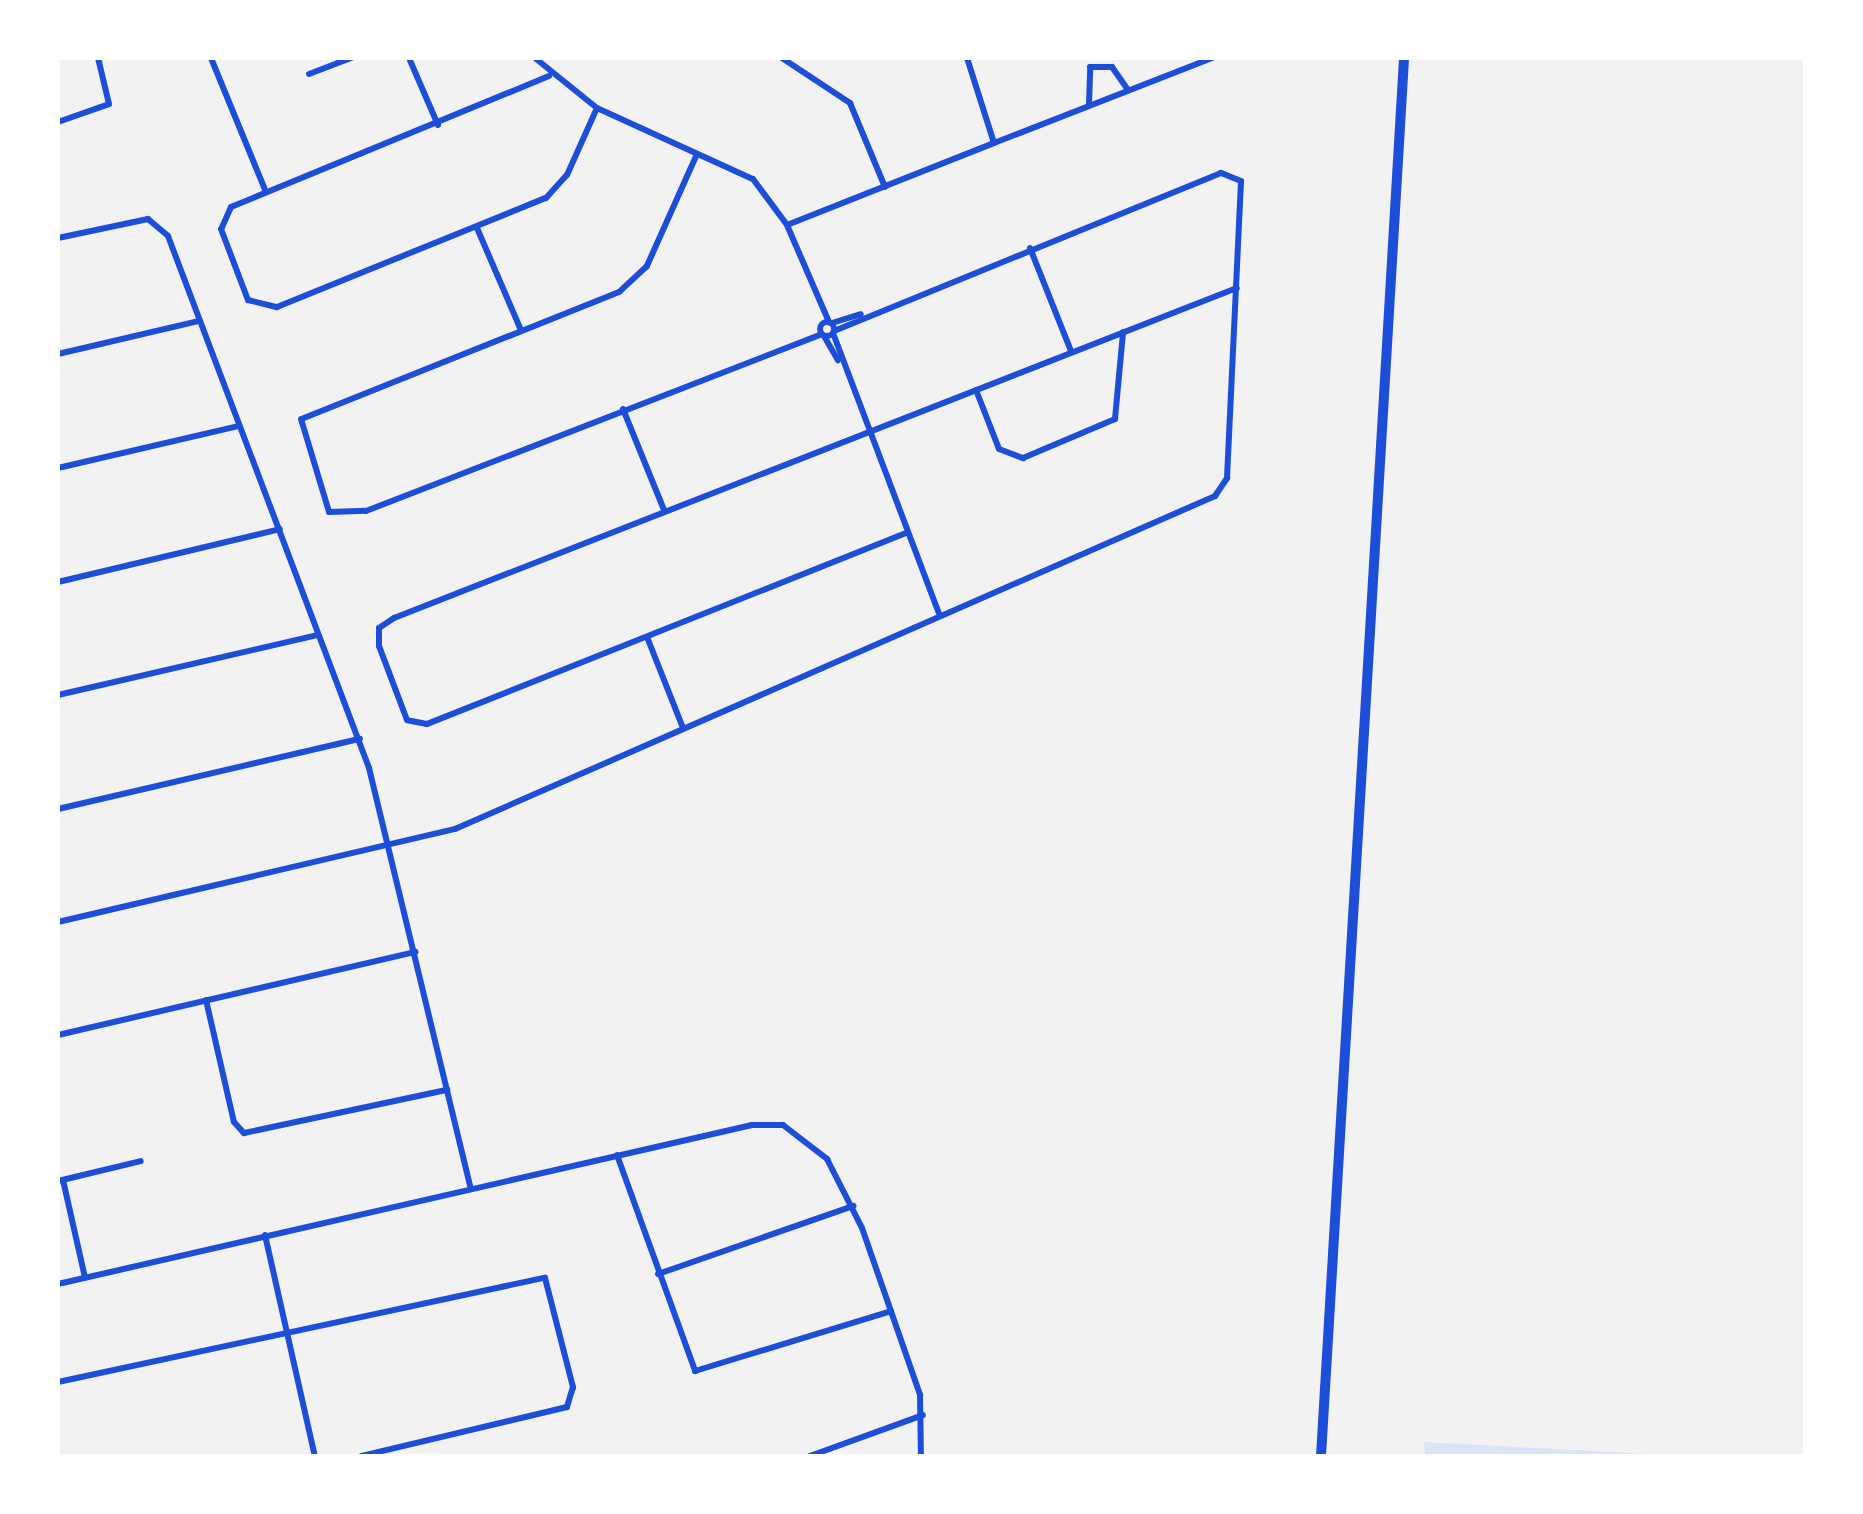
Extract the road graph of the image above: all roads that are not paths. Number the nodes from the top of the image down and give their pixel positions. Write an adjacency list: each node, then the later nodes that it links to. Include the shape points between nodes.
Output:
1 (98, 58): 15 (street, via 109,104)
2 (211, 58): 20 (street)
3 (352, 58): 10 (street)
4 (408, 58): 16 (street)
5 (535, 58): 11 (street)
6 (782, 58): 19 (street, via 850,103)
7 (966, 58): 17 (street)
8 (1212, 58): 12 (street)
9 (1404, 58): 71 (main road)
10 (310, 74)
11 (549, 76): 14 (street); 16 (street)
12 (1128, 90): 13 (street); 13 (street, via 1112,68 1090,67)
13 (1089, 104): 17 (street)
14 (597, 108): 18 (street); 22 (street, via 554,192)
15 (58, 122)
16 (438, 125): 20 (street)
17 (994, 143): 19 (street)
18 (696, 154): 21 (street, via 753,179); 28 (street, via 636,278)
19 (885, 186): 21 (street)
20 (266, 192): 22 (street, via 231,207 220,225 259,309)
21 (788, 225): 27 (street)
22 (477, 228): 28 (street)
23 (58, 238): 26 (street, via 157,221)
24 (1030, 248): 25 (street, via 1227,174 1244,190); 27 (street); 30 (street)
25 (1237, 288): 29 (street); 41 (street, via 1220,492)
26 (199, 320): 31 (street); 34 (street)
27 (827, 329): 33 (street); 35 (street)
28 (521, 330): 33 (street, via 301,419 329,512 366,511)
29 (1124, 332): 30 (street); 32 (street, via 1116,419 1023,458 999,449)
30 (1071, 351): 32 (street)
31 (58, 354)
32 (976, 390): 35 (street)
33 (624, 409): 37 (street)
34 (238, 426): 36 (street); 38 (street)
35 (866, 431): 37 (street); 39 (street)
36 (58, 468)
37 (664, 510): 43 (street, via 394,618 377,636 405,716 421,725)
38 (280, 529): 40 (street); 42 (street)
39 (906, 534): 41 (street); 43 (street)
40 (58, 582)
41 (939, 612): 45 (street)
42 (318, 635): 44 (street); 46 (street)
43 (648, 637): 45 (street)
44 (58, 695)
45 (683, 728): 48 (street, via 454,829)
46 (360, 739): 47 (street); 48 (street)
47 (58, 809)
48 (392, 844): 49 (street); 50 (street)
49 (58, 922)
50 (416, 952): 51 (street); 53 (street)
51 (206, 1000): 52 (street); 53 (street, via 234,1122 244,1133)
52 (58, 1035)
53 (447, 1090): 57 (street)
54 (618, 1155): 57 (street); 58 (street, via 760,1123 796,1130 827,1159); 60 (street)
55 (141, 1161): 56 (street)
56 (60, 1180): 61 (street)
57 (471, 1189): 59 (street)
58 (853, 1206): 60 (street); 63 (street)
59 (265, 1235): 61 (street); 64 (street)
60 (658, 1274): 63 (street, via 690,1366 702,1374)
61 (85, 1278): 62 (street)
62 (58, 1284)
63 (891, 1312): 66 (street)
64 (285, 1328): 65 (street); 67 (street); 68 (street, via 533,1274 548,1283 573,1387 567,1407)
65 (58, 1382)
66 (923, 1415): 69 (street); 70 (street)
67 (315, 1456)
68 (361, 1456)
69 (810, 1456)
70 (921, 1456)
71 (1321, 1456)

